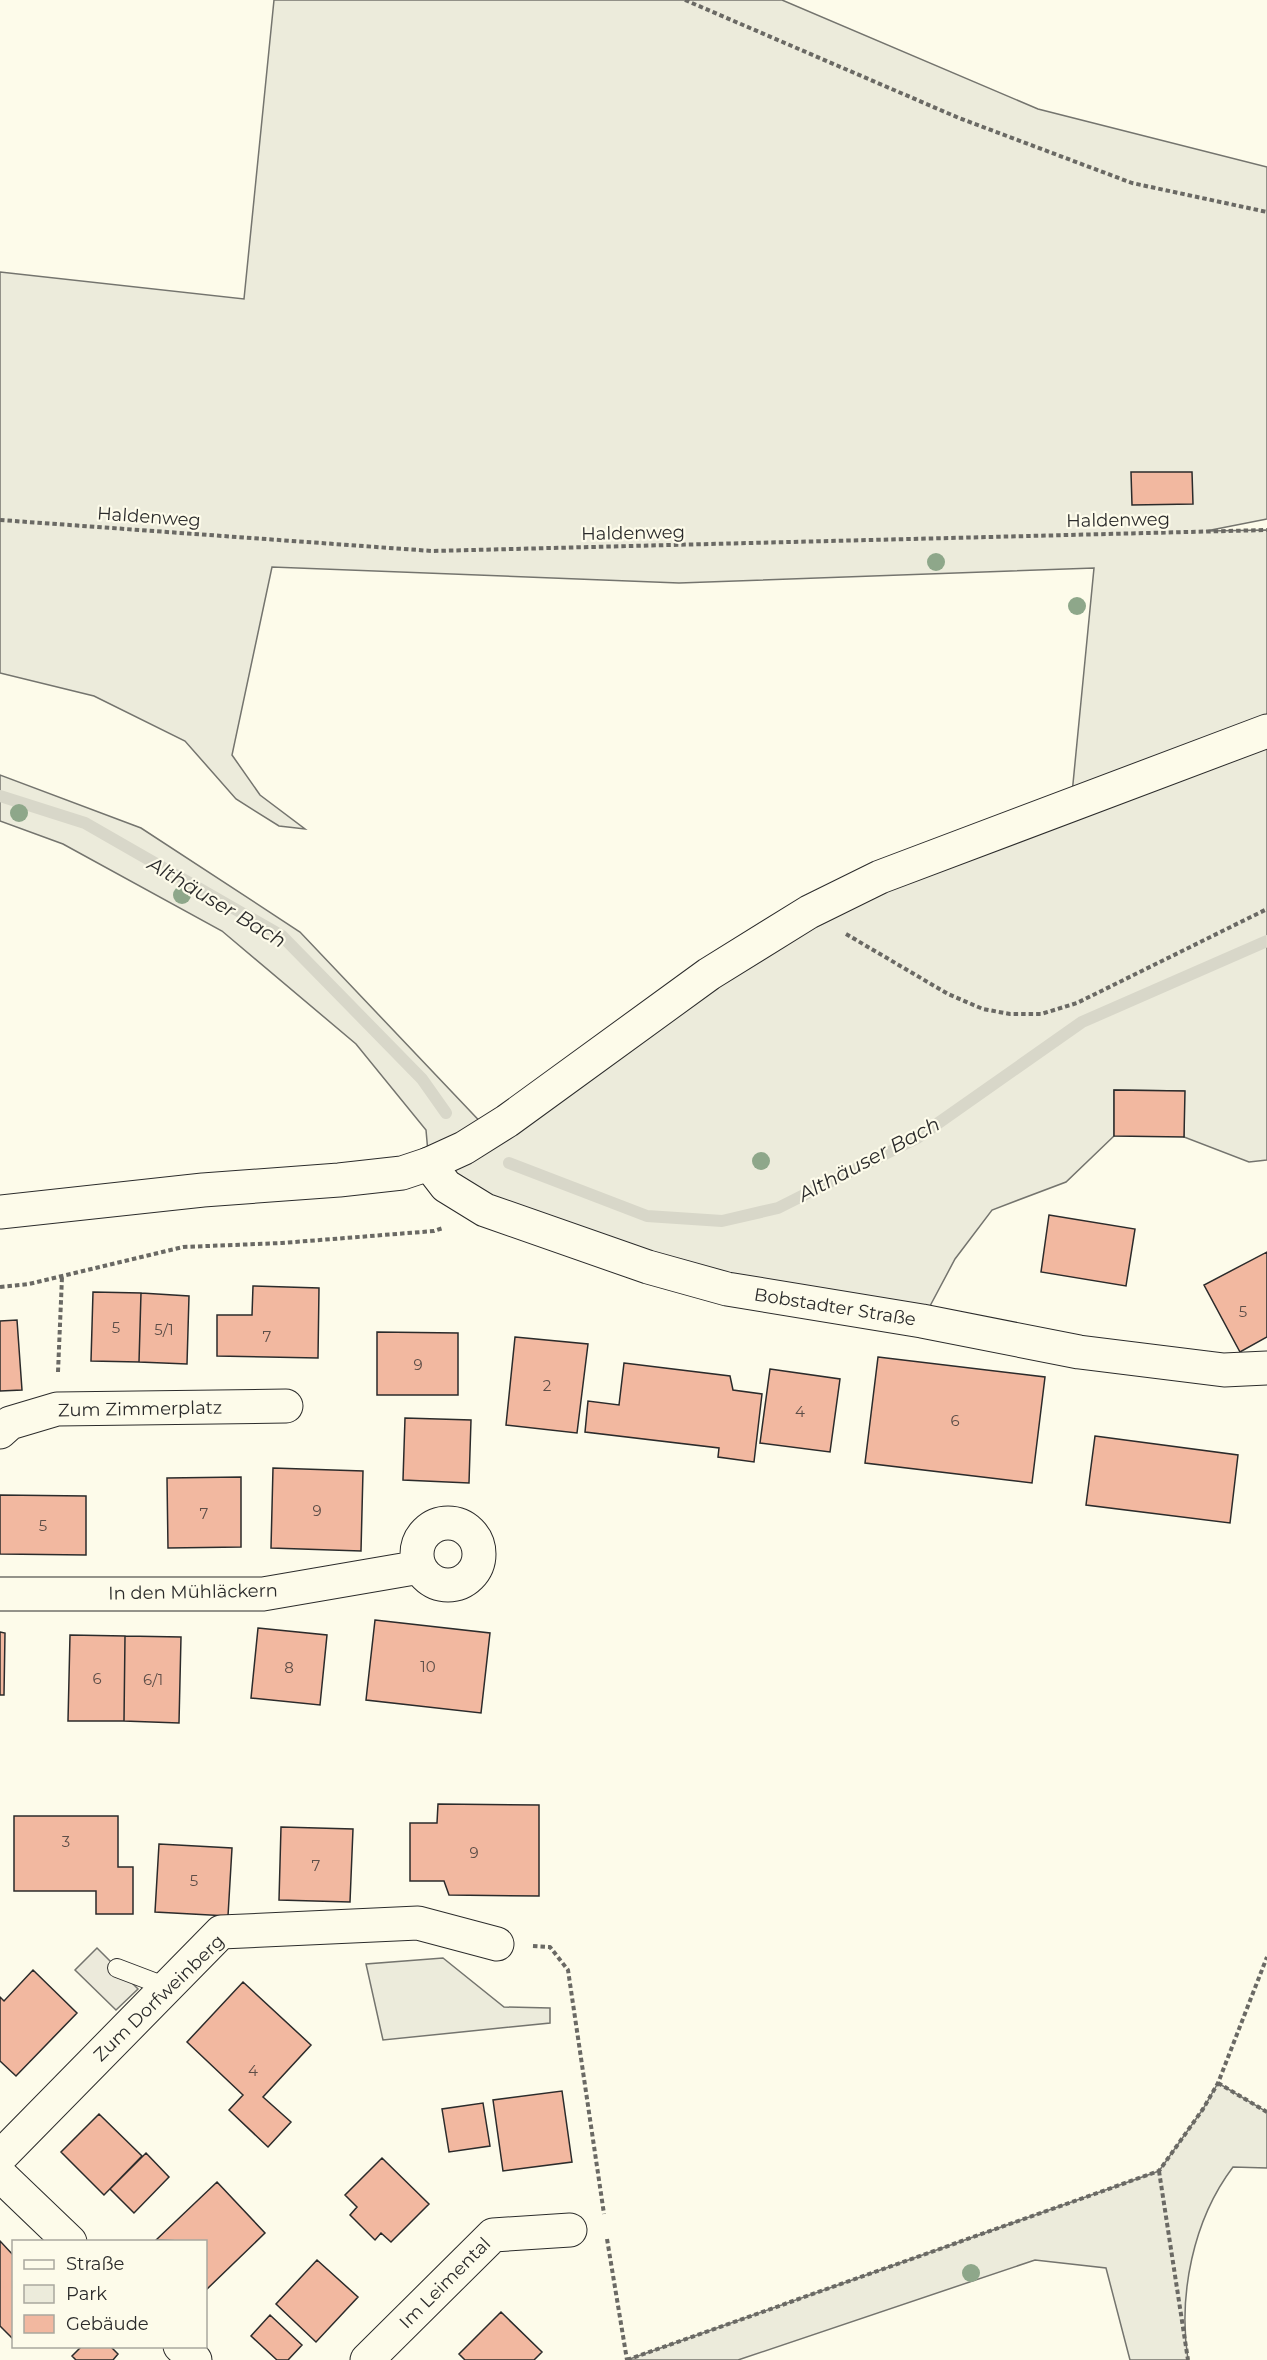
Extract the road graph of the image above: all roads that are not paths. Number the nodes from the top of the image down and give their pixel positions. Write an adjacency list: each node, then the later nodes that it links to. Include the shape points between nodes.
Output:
1 (1267, 731): 2 (street, via 880,877 809,912 710,974 507,1121)
2 (429, 1164): 3 (street, via 402,1173); 4 (street, Bobstadter Straße, via 446,1186 485,1210 648,1267 727,1289 1079,1352 1224,1370)
3 (0, 1212)
4 (1267, 1368)
5 (286, 1406): 6 (street, Zum Zimmerplatz, via 57,1409 10,1423)
6 (0, 1432)
7 (420, 1567): 8 (street, In den Mühläckern, via 263,1594)
8 (0, 1594)
9 (497, 1944): 11 (street, Zum Dorfweinberg, via 418,1923 221,1932)
10 (117, 1968): 11 (lane)
11 (167, 1986): 12 (street, Zum Dorfweinberg)
12 (0, 2157)
13 (0, 2175): 15 (street)
14 (570, 2230): 18 (street, Im Leimental, via 493,2235)
15 (69, 2240)
16 (182, 2348): 17 (street)
17 (195, 2360)
18 (367, 2360)

